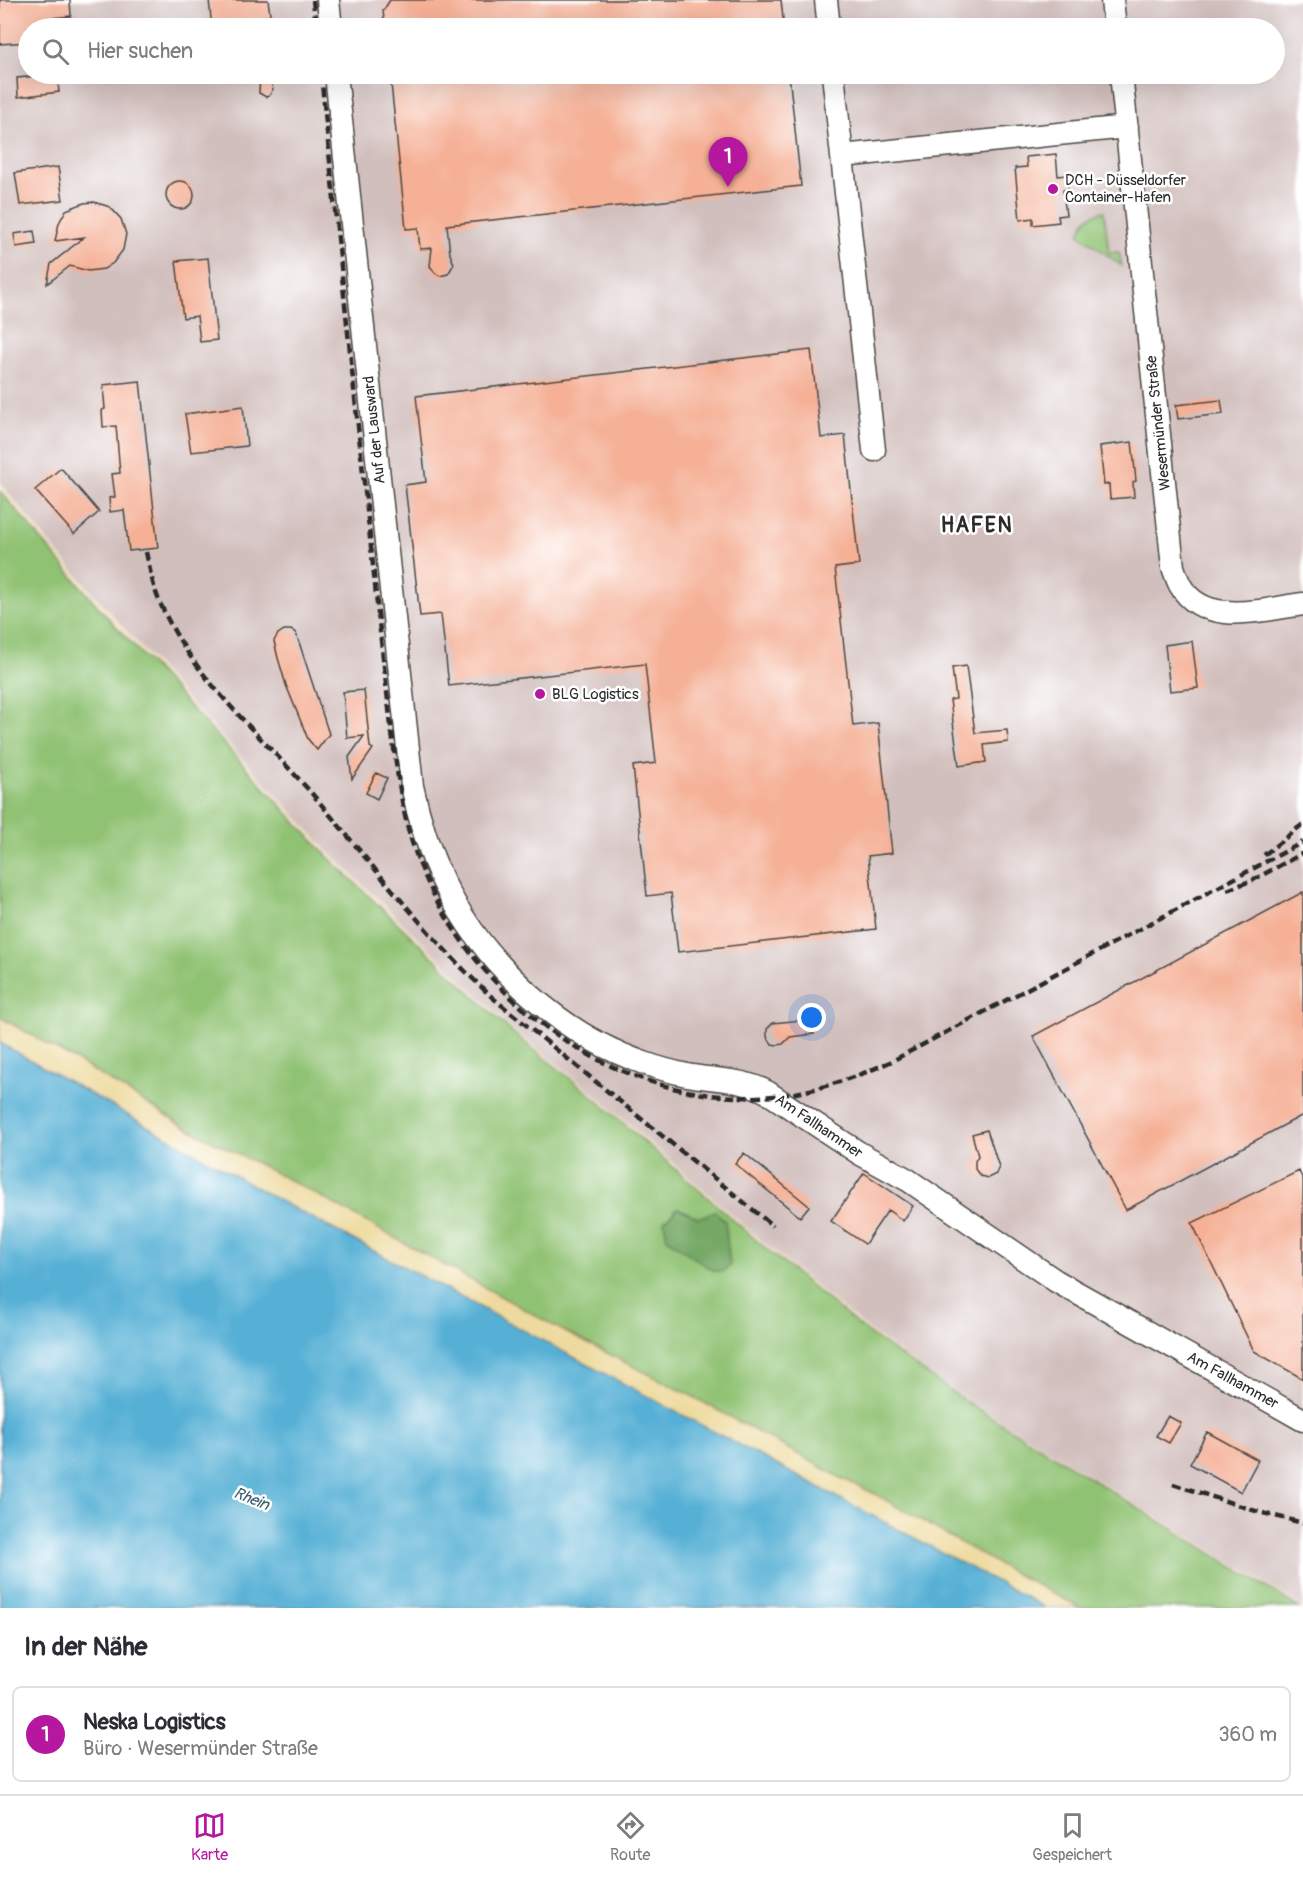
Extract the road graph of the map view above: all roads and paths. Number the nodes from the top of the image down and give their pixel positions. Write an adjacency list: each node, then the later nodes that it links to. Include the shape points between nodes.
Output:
1 (328, 0): 4 (street)
2 (826, 0): 5 (street)
3 (1112, 0): 6 (street)
4 (330, 18)
5 (828, 18)
6 (1114, 18)
7 (337, 84): 14 (street, Auf der Lausward)
8 (834, 84): 11 (street)
9 (1122, 84): 10 (street, Wesermünder Straße)
10 (1127, 127): 11 (street); 13 (street, Wesermünder Straße, via 1173,567 1180,586 1205,608 1229,613)
11 (842, 156): 12 (street)
12 (874, 450)
13 (1303, 604)
14 (412, 786): 15 (street, Am Fallhammer, via 419,819 444,882 485,946 545,1008 624,1056 687,1075 752,1085 767,1092 859,1153 908,1180 1056,1281)
15 (1303, 1420)

